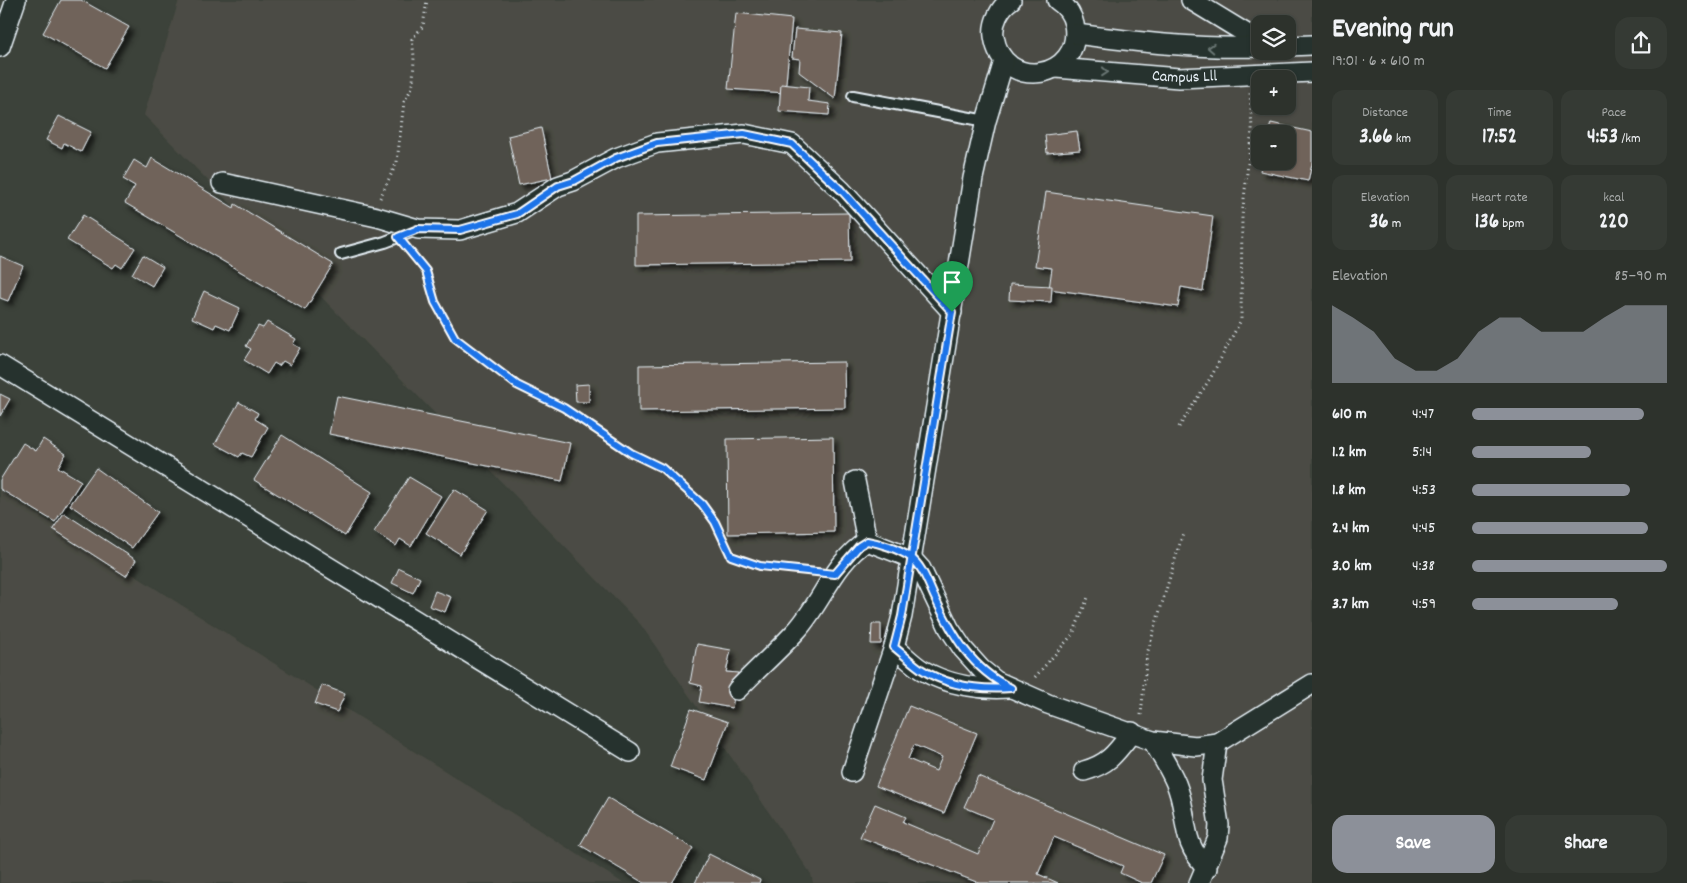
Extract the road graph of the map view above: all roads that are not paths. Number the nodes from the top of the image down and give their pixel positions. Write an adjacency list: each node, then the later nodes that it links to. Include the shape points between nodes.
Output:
1 (16, 0): 9 (street)
2 (1057, 0): 5 (street, via 1064,4 1073,18)
3 (1191, 0): 6 (street)
4 (1009, 1): 11 (street, via 998,14 993,30 996,47)
5 (1076, 34): 10 (street, one-way to 5, via 1151,44); 12 (street, via 1070,53)
6 (1251, 37)
7 (1312, 45): 8 (street)
8 (1296, 46)
9 (0, 47)
10 (1251, 47)
11 (1010, 65): 12 (street, Campus Lll, via 1029,74); 15 (street, via 999,79)
12 (1056, 68): 13 (street, Campus Lll, one-way to 13, via 1179,78)
13 (1312, 72)
14 (852, 96): 15 (lane)
15 (986, 121): 19 (street, via 973,178)
16 (222, 183): 17 (street)
17 (418, 229): 18 (lane); 19 (street, via 460,230 517,214 558,186 616,158 657,143 744,134 792,144 841,190)
18 (341, 254)
19 (952, 312): 23 (street)
20 (0, 365): 30 (street)
21 (855, 481): 22 (street)
22 (867, 541): 23 (street); 26 (street, via 835,574 797,630)
23 (910, 558): 24 (street); 27 (street, via 921,569 949,628 963,649 981,670)
24 (894, 647): 27 (street, via 922,670 949,681 982,688); 31 (street)
25 (1312, 684): 29 (street)
26 (737, 690)
27 (1016, 690): 28 (street)
28 (1142, 736): 29 (street, via 1196,746); 32 (street, via 1101,766); 33 (street, via 1178,788 1188,843)
29 (1217, 743): 33 (street, via 1212,780 1218,838)
30 (630, 752)
31 (852, 772)
32 (1084, 772)
33 (1203, 876)

